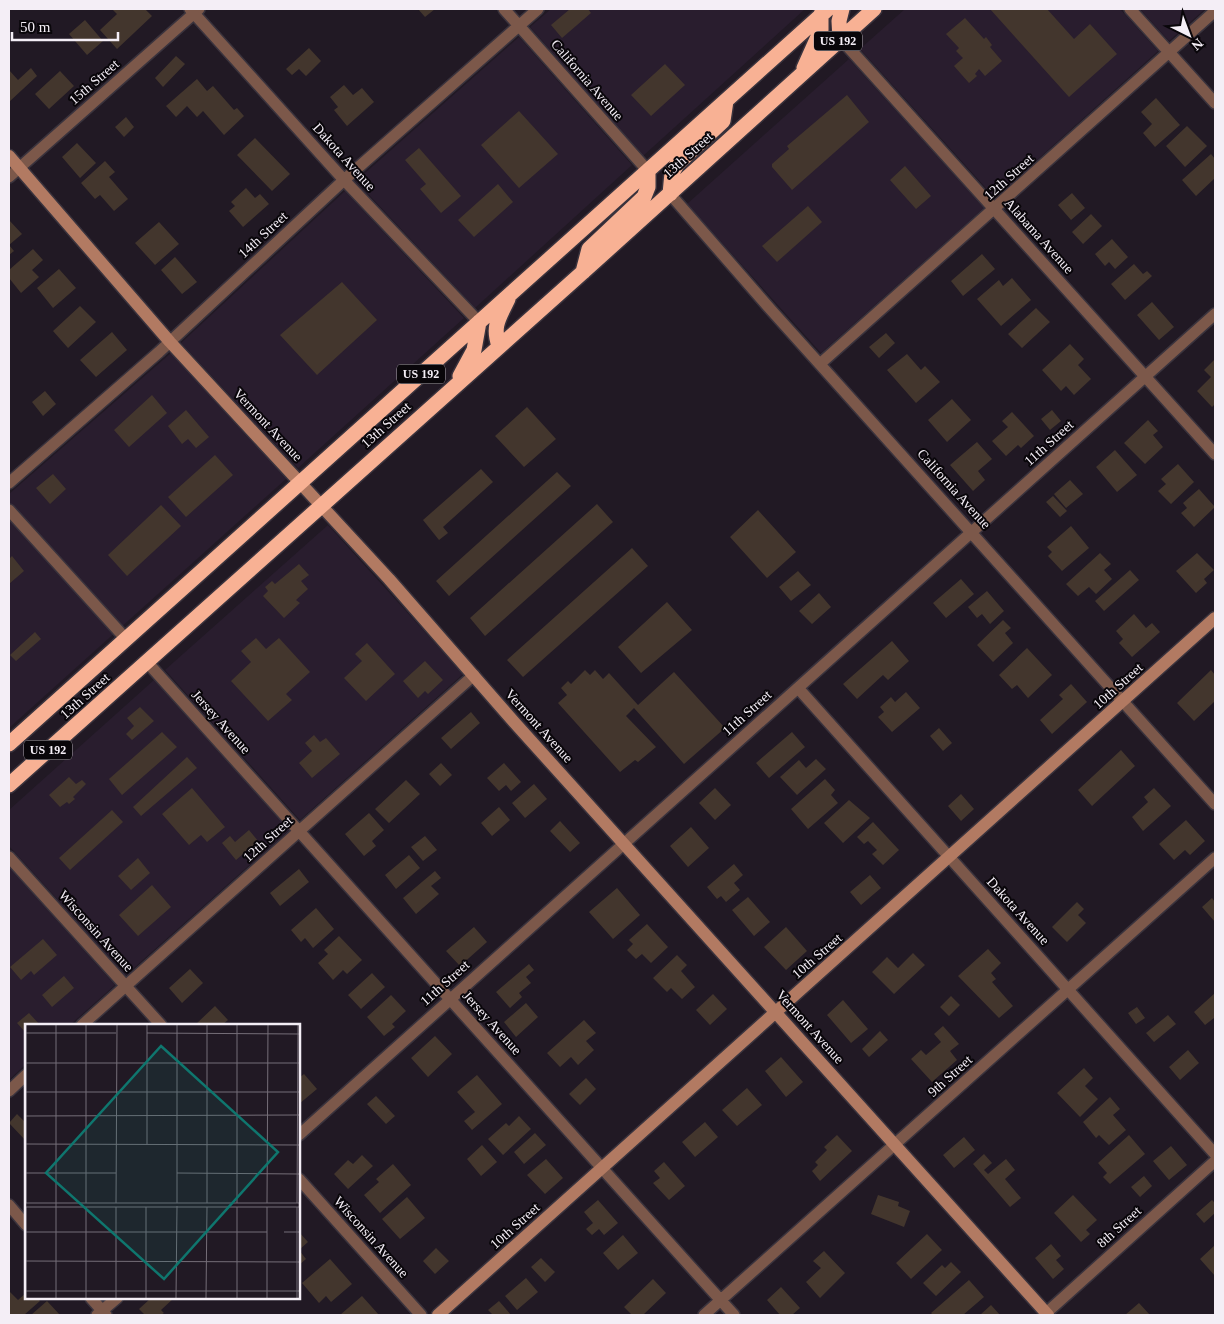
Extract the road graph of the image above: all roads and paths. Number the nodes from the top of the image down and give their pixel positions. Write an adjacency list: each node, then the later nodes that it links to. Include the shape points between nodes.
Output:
1 (504, 9): 9 (street, California Avenue)
2 (538, 9): 9 (street, 14th Street)
3 (842, 9): 10 (highway)
4 (874, 9): 10 (highway, 13th Street / US 192)
5 (1130, 9): 11 (street)
6 (194, 10): 16 (street, 15th Street); 19 (street, Dakota Avenue)
7 (822, 11): 12 (highway, via 821,30); 13 (highway, 13th Street / US 192)
8 (1215, 11): 11 (street, 12th Street)
9 (519, 26): 17 (street, California Avenue); 19 (street, 14th Street)
10 (840, 38): 12 (highway, 13th Street / US 192); 21 (street, Alabama Avenue)
11 (1169, 52): 14 (street); 21 (street, 12th Street)
12 (802, 73): 20 (highway, 13th Street / US 192)
13 (726, 101): 17 (highway, 13th Street / US 192); 20 (highway, via 723,121 677,164 672,173)
14 (1215, 104)
15 (9, 156): 16 (street, Vermont Avenue)
16 (19, 168): 18 (street, 15th Street); 26 (street, Vermont Avenue)
17 (648, 171): 22 (highway, via 644,197 589,249); 23 (highway, 13th Street / US 192)
18 (9, 178)
19 (344, 180): 25 (street, Dakota Avenue); 26 (street, 14th Street)
20 (670, 194): 22 (highway, 13th Street / US 192); 28 (street, California Avenue)
21 (995, 209): 28 (street, 12th Street); 29 (street, Alabama Avenue)
22 (584, 272): 27 (highway, 13th Street / US 192)
23 (512, 291): 25 (highway, 13th Street / US 192); 27 (highway, via 496,325)
24 (1215, 314): 29 (street, 11th Street)
25 (478, 322): 30 (highway, via 474,350); 32 (highway, 13th Street / US 192)
26 (170, 342): 32 (street, Vermont Avenue); 33 (street, 14th Street)
27 (499, 346): 30 (highway, 13th Street / US 192)
28 (821, 363): 36 (street, California Avenue)
29 (1146, 376): 31 (street, Alabama Avenue); 36 (street, 11th Street)
30 (454, 386): 34 (highway, 13th Street / US 192)
31 (1215, 454)
32 (300, 482): 34 (street, Vermont Avenue); 38 (highway, 13th Street / US 192)
33 (9, 483)
34 (320, 506): 39 (highway, 13th Street / US 192); 40 (street, Vermont Avenue)
35 (9, 510): 38 (street)
36 (972, 532): 41 (street, 11th Street); 42 (street, California Avenue)
37 (1215, 618): 42 (street, 10th Street)
38 (126, 639): 43 (highway, 13th Street / US 192)
39 (147, 662): 44 (highway, 13th Street / US 192); 46 (street, Jersey Avenue)
40 (474, 675): 46 (street, 12th Street); 47 (street, Vermont Avenue)
41 (798, 688): 47 (street, 11th Street); 49 (street, Dakota Avenue)
42 (1124, 700): 45 (street, California Avenue); 49 (street, 10th Street)
43 (9, 744)
44 (9, 785)
45 (1215, 804)
46 (300, 831): 51 (street, 12th Street); 53 (street, Jersey Avenue)
47 (625, 843): 53 (street, 11th Street); 54 (street, Vermont Avenue)
48 (9, 857): 51 (street, Wisconsin Avenue)
49 (951, 858): 52 (street, Dakota Avenue); 54 (street, 10th Street)
50 (1215, 858): 52 (street, 9th Street)
51 (126, 986): 55 (street, 12th Street); 56 (street, Wisconsin Avenue)
52 (1068, 990): 60 (street, 9th Street); 61 (street, Dakota Avenue)
53 (450, 999): 59 (street, 11th Street); 63 (street, Jersey Avenue)
54 (776, 1012): 60 (street, Vermont Avenue); 63 (street, 10th Street)
55 (83, 1024)
56 (160, 1024)
57 (25, 1076): 58 (street)
58 (9, 1091)
59 (300, 1134)
60 (896, 1145): 69 (street, 9th Street); 75 (street, Vermont Avenue)
61 (1215, 1154)
62 (1215, 1161): 75 (street, 8th Street)
63 (602, 1168): 69 (street, Jersey Avenue); 72 (street, 10th Street)
64 (300, 1180): 71 (street, Wisconsin Avenue)
65 (9, 1205): 66 (street)
66 (25, 1224)
67 (91, 1299): 70 (street)
68 (116, 1299): 70 (street)
69 (721, 1300): 73 (street, 9th Street); 74 (street, Jersey Avenue)
70 (102, 1314)
71 (421, 1315)
72 (438, 1315)
73 (704, 1315)
74 (734, 1315)
75 (1046, 1315)

